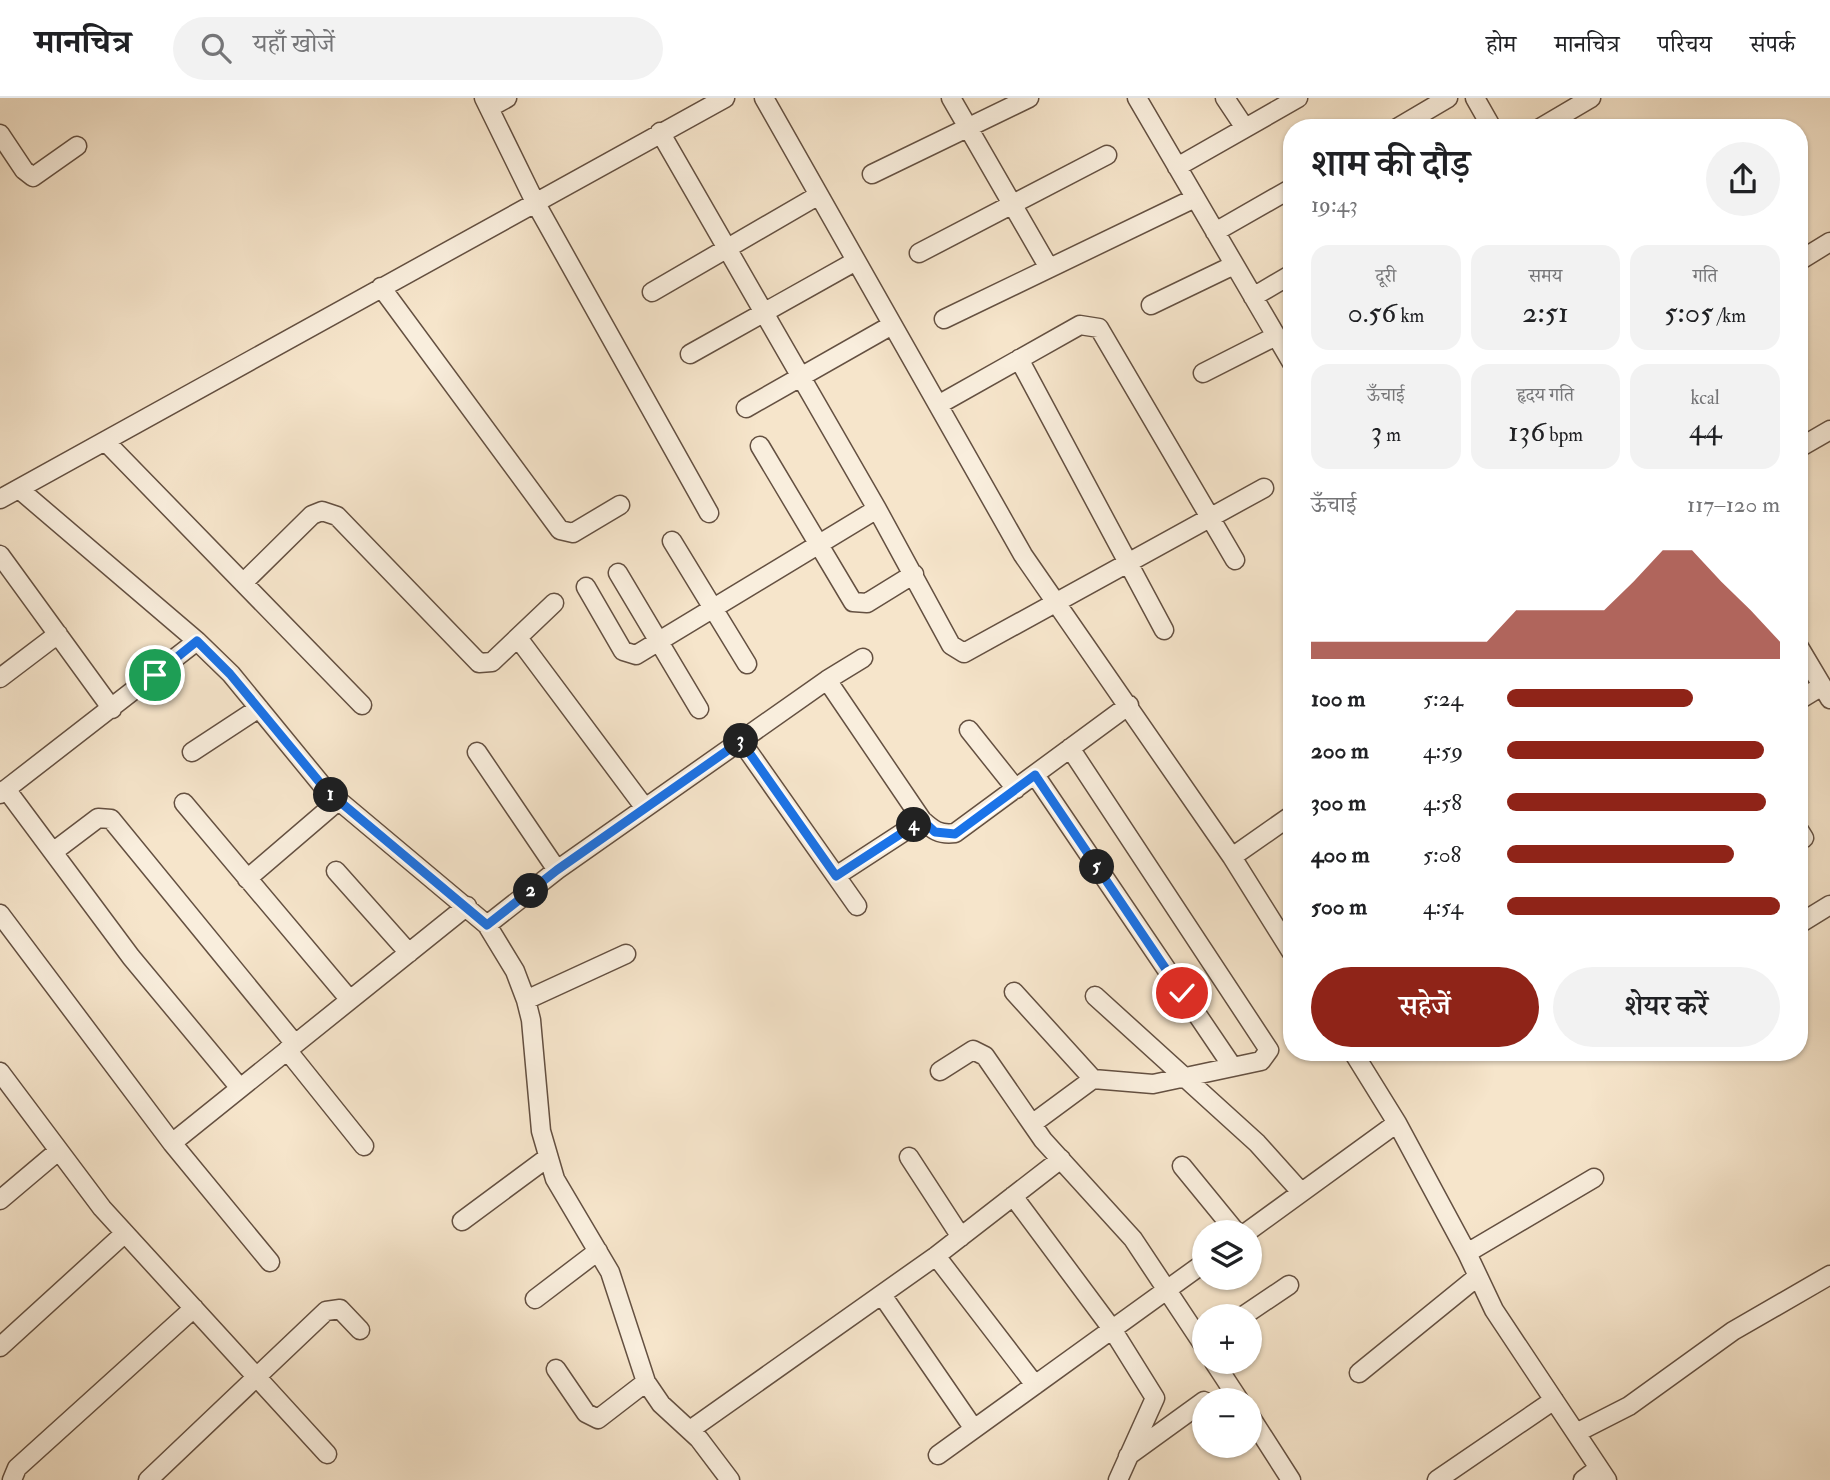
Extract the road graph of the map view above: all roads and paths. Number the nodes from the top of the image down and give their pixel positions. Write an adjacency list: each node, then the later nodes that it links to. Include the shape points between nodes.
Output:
1 (507, 98): 12 (street)
2 (764, 98): 25 (street)
3 (951, 98): 16 (street)
4 (1029, 98): 16 (street)
5 (1136, 98): 22 (street)
6 (1225, 98): 17 (street)
7 (1298, 98): 17 (street)
8 (1448, 98): 13 (street)
9 (1475, 98): 14 (street)
10 (1591, 98): 15 (street)
11 (715, 100): 18 (street)
12 (486, 103): 27 (street)
13 (1412, 119)
14 (1487, 119)
15 (1555, 119)
16 (968, 127): 23 (street); 28 (street)
17 (1245, 128): 22 (street)
18 (660, 132): 27 (street); 31 (street)
19 (0, 134): 20 (street, via 33,177)
20 (77, 146)
21 (1107, 155): 28 (street)
22 (1177, 167): 26 (street)
23 (872, 174)
24 (1283, 193): 29 (street)
25 (819, 195): 31 (street); 34 (street)
26 (1195, 198): 29 (street); 36 (street)
27 (535, 202): 38 (street); 62 (street)
28 (1012, 204): 32 (street); 36 (street)
29 (1215, 232): 35 (street)
30 (1830, 242): 33 (street)
31 (728, 248): 39 (street); 42 (street)
32 (919, 253)
33 (1808, 255)
34 (856, 261): 42 (street); 44 (street)
35 (1234, 265): 40 (street); 41 (street)
36 (1049, 268): 43 (street)
37 (1283, 279): 40 (street)
38 (381, 287): 54 (street); 60 (street, via 560,530 573,533)
39 (652, 292)
40 (1253, 297): 45 (street)
41 (1151, 305)
42 (765, 312): 47 (street); 50 (street)
43 (944, 319)
44 (892, 325): 50 (street); 51 (street)
45 (1276, 336): 46 (street); 49 (street)
46 (1283, 347)
47 (690, 354)
48 (1018, 359): 51 (street); 63 (street, via 1080,325 1099,328); 68 (street)
49 (1203, 373)
50 (803, 376): 52 (street); 61 (street)
51 (938, 405): 73 (street, via 1023,555)
52 (746, 408)
53 (1830, 430): 55 (street)
54 (105, 441): 58 (street); 71 (street)
55 (1808, 443)
56 (760, 446): 65 (street)
57 (1264, 488): 63 (street)
58 (19, 489): 59 (street); 79 (street)
59 (0, 499)
60 (620, 505)
61 (877, 509): 65 (street); 70 (street)
62 (709, 513)
63 (1212, 519): 67 (street); 68 (street)
64 (672, 541): 75 (street)
65 (818, 546): 70 (street, via 853,603 861,605); 75 (street)
66 (0, 555): 77 (street)
67 (1235, 560)
68 (1128, 563): 73 (street); 76 (street)
69 (618, 573): 80 (street)
70 (914, 574): 73 (street, via 958,652 971,651)
71 (243, 583): 78 (street, via 312,515 331,512 479,663 492,662); 88 (street)
72 (586, 587): 80 (street, via 623,650 636,655)
73 (1056, 602): 89 (street)
74 (554, 603): 78 (street)
75 (713, 608): 80 (street); 83 (street)
76 (1164, 630)
77 (58, 634): 84 (street); 91 (street)
78 (518, 638): 103 (street)
79 (197, 641): 90 (street); 91 (street)
80 (659, 641): 92 (street)
81 (863, 659): 85 (street)
82 (1808, 662): 86 (street)
83 (747, 664)
84 (0, 678)
85 (827, 680): 94 (street); 104 (street)
86 (1826, 693): 87 (street)
87 (1808, 698)
88 (362, 705)
89 (1129, 705): 95 (street); 107 (street)
90 (259, 708): 96 (street); 101 (street)
91 (112, 709): 100 (street)
92 (699, 709)
93 (969, 730): 99 (street)
94 (741, 741): 103 (street); 110 (street)
95 (1070, 748): 98 (street); 127 (street, via 1267,1043 1269,1050 1261,1061)
96 (192, 752)
97 (477, 752): 108 (street)
98 (1035, 775): 99 (street); 127 (street)
99 (1016, 789): 104 (street, via 955,834 935,832)
100 (3, 791): 106 (street)
101 (338, 801): 111 (street); 113 (street)
102 (184, 803): 111 (street)
103 (645, 808): 108 (street)
104 (922, 820): 110 (street)
105 (1283, 822): 107 (street)
106 (52, 852): 125 (street, via 98,818 111,819); 132 (street, via 131,957)
107 (1232, 857): 118 (street)
108 (557, 870): 117 (street)
109 (336, 871): 119 (street)
110 (836, 876): 114 (street)
111 (247, 879): 123 (street)
112 (1830, 905): 116 (street)
113 (467, 906): 117 (street); 119 (street)
114 (857, 906)
115 (0, 914): 135 (street)
116 (1808, 918)
117 (487, 925): 124 (street, via 515,971)
118 (1283, 939)
119 (409, 953): 123 (street)
120 (626, 954): 124 (street)
121 (1014, 992): 130 (street)
122 (1095, 996): 129 (street)
123 (350, 1000): 125 (street)
124 (526, 1000): 139 (street)
125 (291, 1047): 132 (street); 136 (street)
126 (1359, 1061): 133 (street)
127 (1232, 1066): 129 (street)
128 (940, 1071): 134 (street, via 967,1053 979,1052)
129 (1185, 1076): 130 (street, via 1153,1084); 143 (street, via 1275,1160)
130 (1093, 1079): 134 (street)
131 (3, 1081): 137 (street)
132 (240, 1088): 135 (street)
133 (1397, 1123): 143 (street); 152 (street)
134 (1032, 1124): 140 (street)
135 (172, 1143): 154 (street)
136 (364, 1146)
137 (58, 1151): 145 (street); 149 (street)
138 (909, 1157): 150 (street)
139 (547, 1158): 147 (street); 151 (street)
140 (1061, 1159): 144 (street); 159 (street, via 1118,1220)
141 (1182, 1166): 146 (street)
142 (1594, 1178): 152 (street)
143 (1301, 1192): 148 (street)
144 (1013, 1196): 150 (street); 165 (street)
145 (0, 1199)
146 (1226, 1220)
147 (462, 1221)
148 (1262, 1221)
149 (125, 1233): 163 (street); 167 (street)
150 (961, 1237): 153 (street)
151 (598, 1251): 161 (street); 172 (street, via 618,1292)
152 (1467, 1253): 157 (street)
153 (936, 1256): 160 (street); 174 (street)
154 (270, 1262)
155 (1192, 1271): 159 (street)
156 (1830, 1275): 181 (street, via 1733,1331 1629,1406)
157 (1477, 1277): 169 (street); 177 (street)
158 (1289, 1285): 162 (street)
159 (1167, 1289): 164 (street); 165 (street)
160 (882, 1295): 179 (street); 180 (street)
161 (535, 1299)
162 (1261, 1304)
163 (194, 1308): 171 (street); 187 (street, via 17,1468)
164 (1192, 1326)
165 (1112, 1329): 174 (street); 185 (street, via 1155,1398)
166 (360, 1330): 171 (street, via 340,1309 326,1311)
167 (0, 1347)
168 (556, 1369): 172 (street, via 592,1418 604,1417)
169 (1359, 1373)
170 (1222, 1374): 173 (street)
171 (257, 1377): 183 (street); 188 (street)
172 (646, 1382): 180 (street)
173 (1228, 1383): 175 (street); 176 (street)
174 (1035, 1385): 179 (street)
175 (1222, 1388)
176 (1231, 1388)
177 (1554, 1400): 181 (street); 192 (street)
178 (1192, 1410): 185 (street)
179 (974, 1429): 184 (street)
180 (690, 1430): 189 (street)
181 (1576, 1433): 186 (street)
182 (1262, 1435): 191 (street)
183 (327, 1454)
184 (938, 1455)
185 (1128, 1456): 190 (street)
186 (1603, 1474): 193 (street)
187 (12, 1480)
188 (148, 1480)
189 (730, 1480)
190 (1118, 1480)
191 (1291, 1480)
192 (1437, 1480)
193 (1583, 1480)

